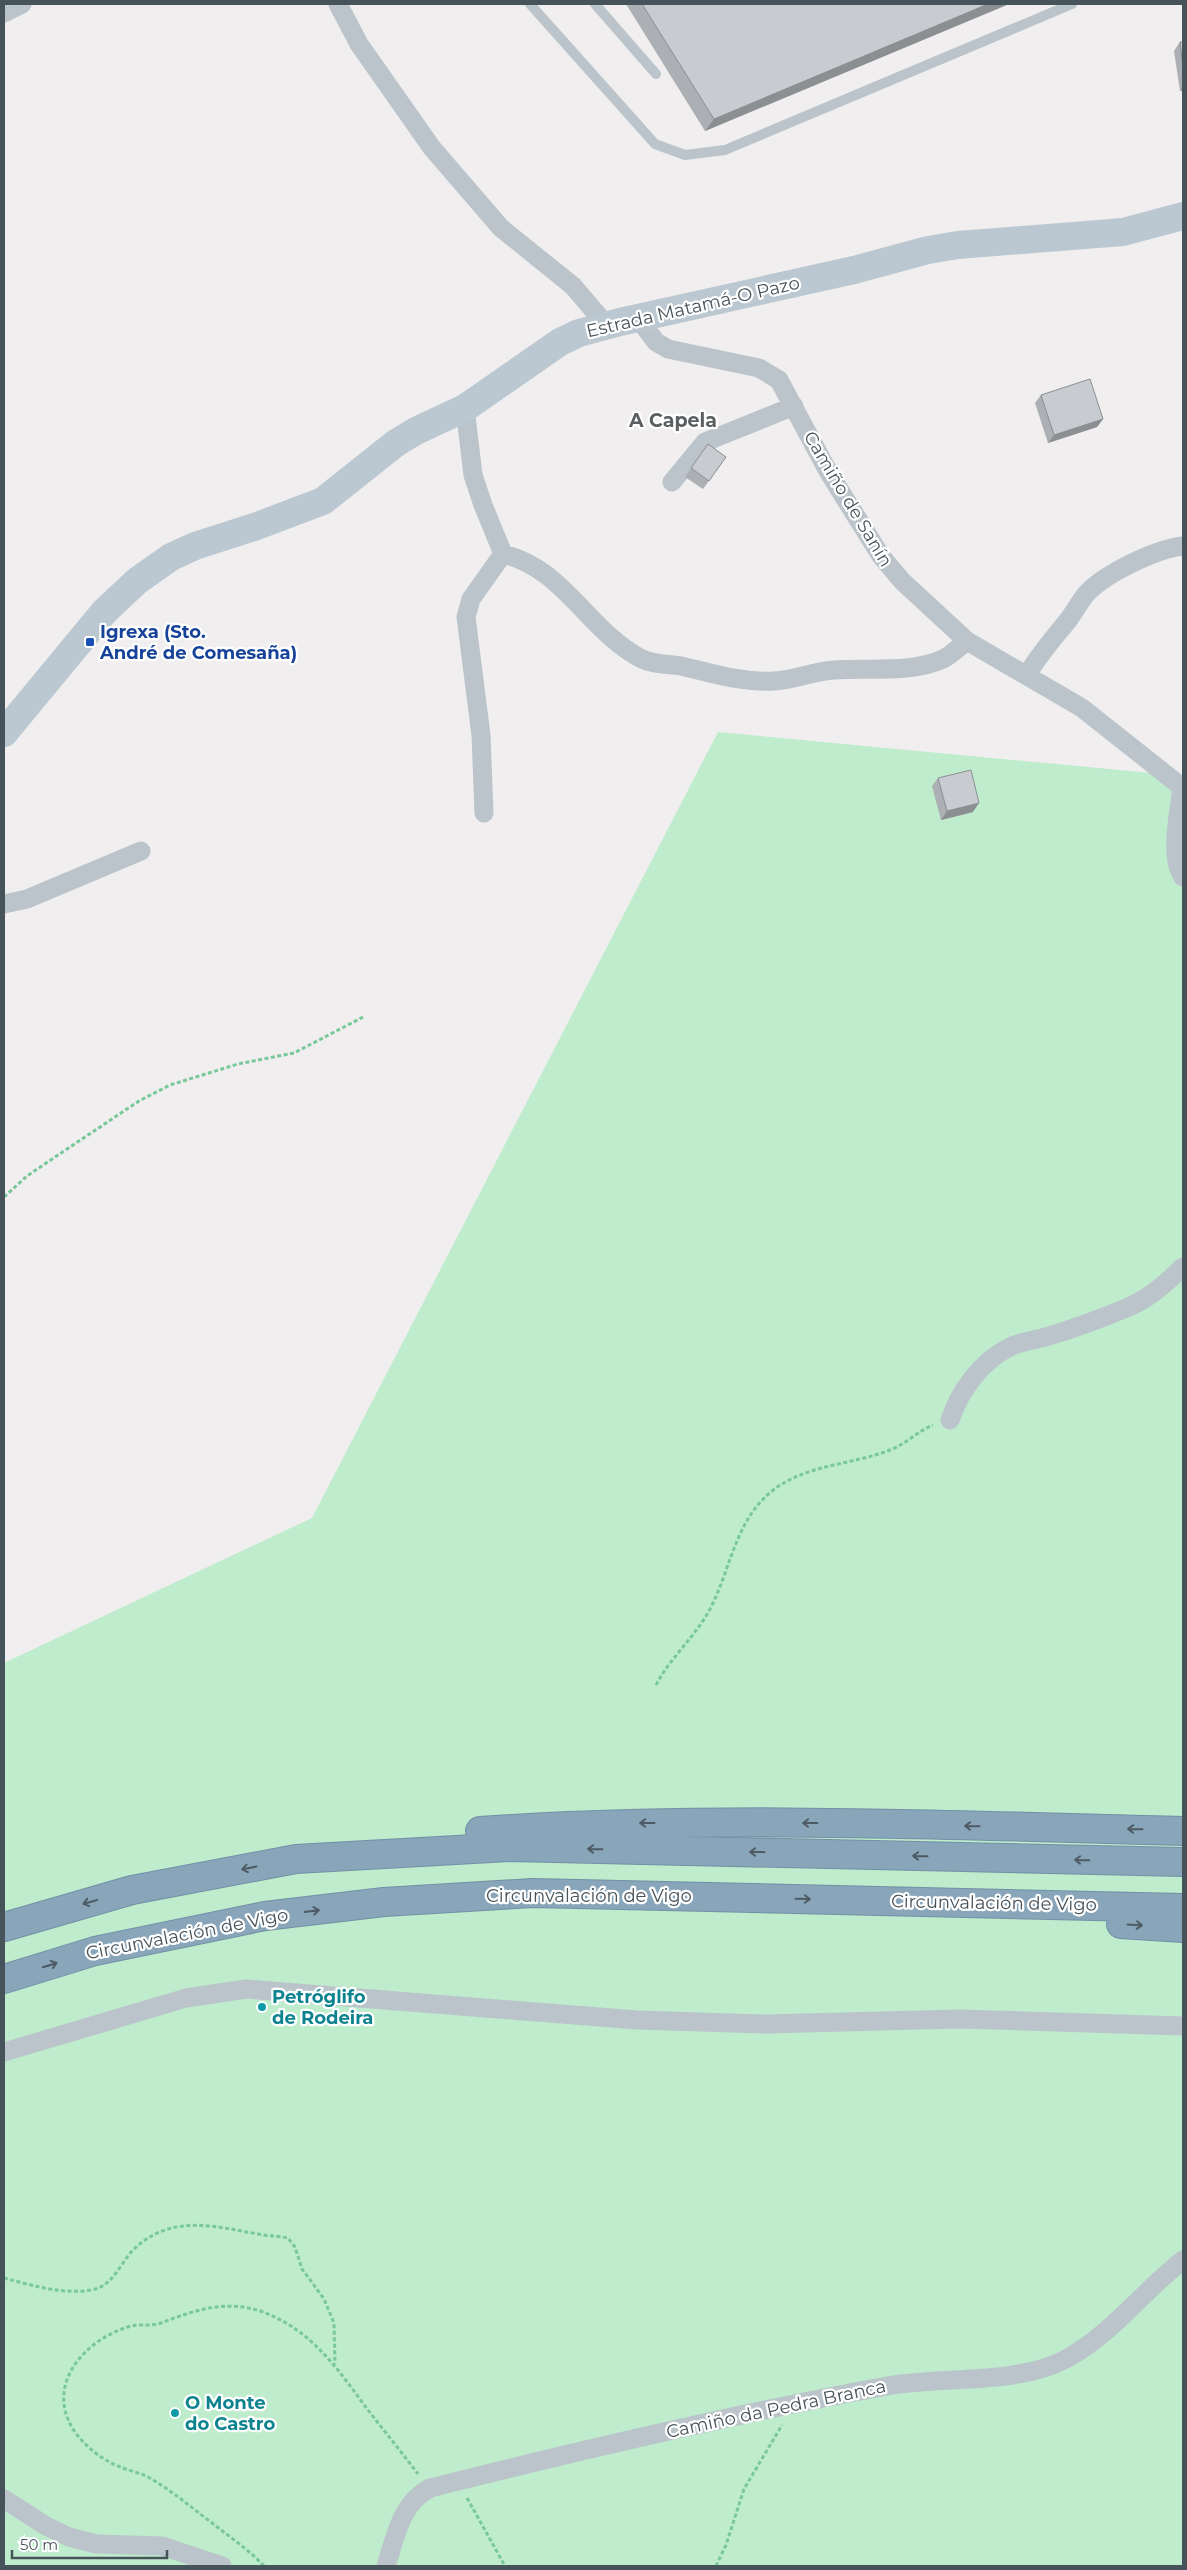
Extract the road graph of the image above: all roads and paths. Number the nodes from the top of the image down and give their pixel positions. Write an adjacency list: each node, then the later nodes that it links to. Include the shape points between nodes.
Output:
1 (338, 4): 8 (street, via 359,44 432,148 502,228 573,286)
2 (530, 4): 4 (lane, via 655,144 685,155 725,150)
3 (595, 4): 5 (lane)
4 (1072, 4)
5 (656, 74)
6 (1183, 216): 7 (street, Estrada Matamá-O Pazo, via 1123,232 928,250 854,270)
7 (638, 318): 8 (street, Estrada Matamá-O Pazo); 9 (street, Camiño de Sanín, via 656,342 668,348 770,372 784,387)
8 (607, 326): 10 (street, Estrada Matamá-O Pazo, via 560,342)
9 (794, 406): 11 (street, via 705,442); 14 (street, Camiño de Sanín, via 829,473 881,556 902,581)
10 (465, 408): 13 (street, via 473,475); 16 (street, Estrada Matamá-O Pazo, via 396,443 323,501 195,546 154,568 104,612)
11 (672, 482)
12 (1183, 546): 15 (street, via 1160,551 1112,575 1087,593 1042,649)
13 (503, 554): 14 (street, via 528,562 571,596 594,622 620,643 640,658 658,664 749,680 773,681 832,670 930,664 944,659); 18 (street, via 471,599 466,617 481,735)
14 (967, 641): 15 (street, Camiño de Sanín)
15 (1027, 675): 17 (street, Camiño de Sanín, via 1082,708)
16 (4, 733)
17 (1182, 788): 20 (street, Camiño de Sanín, via 1176,853 1178,870)
18 (484, 812)
19 (141, 851): 21 (street, via 27,899)
20 (1183, 877)
21 (4, 904)
22 (364, 1016): 23 (path, via 294,1053 238,1064 170,1085 139,1101 58,1154)
23 (4, 1197)
24 (1183, 1267): 25 (street, via 1156,1291 1133,1305 1049,1336 1013,1345 995,1356 976,1373 960,1395)
25 (950, 1420): 26 (path, via 931,1425 893,1449 809,1471 773,1491 746,1521 710,1610 666,1666)
26 (656, 1685)
27 (1183, 1830): 28 (highway, one-way to 28, via 837,1823 586,1824 371,1838)
28 (296, 1859): 29 (highway, one-way to 28, via 511,1847); 32 (highway, one-way to 32, via 132,1890)
29 (1183, 1862)
30 (1054, 1905): 31 (highway, Circunvalación de Vigo); 33 (highway, one-way to 33, via 1124,1925); 34 (highway, Circunvalación de Vigo, one-way to 30, via 95,1951 265,1916 384,1902 533,1893)
31 (1183, 1908)
32 (4, 1927)
33 (1183, 1928)
34 (4, 1979)
35 (1183, 2026): 36 (street, via 959,2019 766,2024 637,2020 246,1989 186,1998)
36 (4, 2052)
37 (1183, 2260): 40 (street, Camiño da Pedra Branca, via 1091,2343 1052,2365 1016,2374 899,2384)
38 (4, 2278): 39 (path, via 64,2290 92,2290 104,2285 134,2250 149,2238 195,2224 288,2238 295,2247 302,2269 324,2299 334,2323)
39 (335, 2364): 42 (path); 45 (path, via 290,2326 265,2312 242,2306 219,2306 112,2333 90,2348 66,2377 63,2406 72,2427 84,2443 120,2467 146,2476 173,2493)
40 (788, 2406): 41 (street, Camiño da Pedra Branca, via 627,2439); 48 (path, via 782,2427 744,2489 726,2546)
41 (456, 2481): 42 (street, Camiño da Pedra Branca); 47 (path)
42 (430, 2488): 46 (street, Camiño da Pedra Branca, via 417,2495 406,2508)
43 (4, 2499): 44 (street, via 69,2537 96,2544 162,2546)
44 (222, 2566)
45 (264, 2566)
46 (386, 2566)
47 (505, 2566)
48 (716, 2566)

